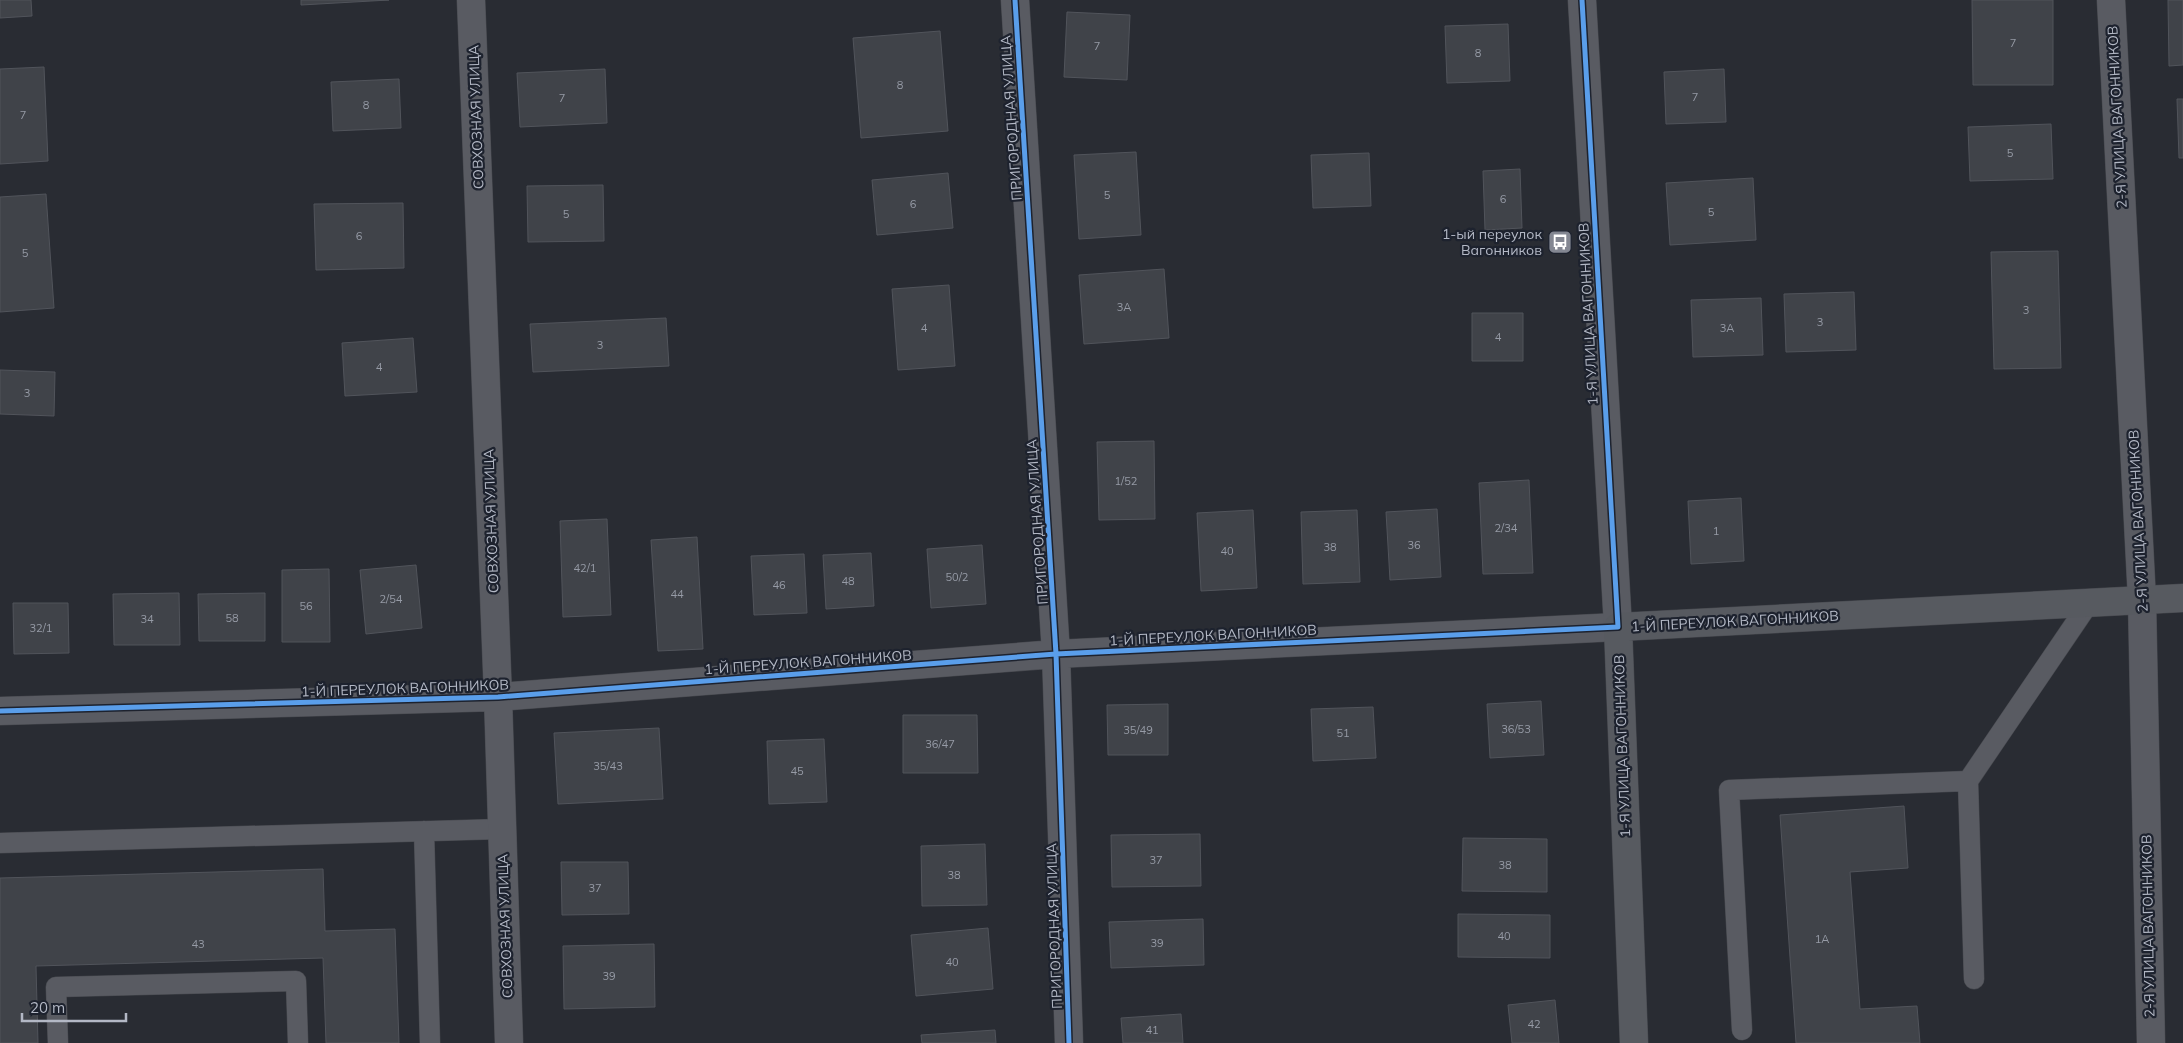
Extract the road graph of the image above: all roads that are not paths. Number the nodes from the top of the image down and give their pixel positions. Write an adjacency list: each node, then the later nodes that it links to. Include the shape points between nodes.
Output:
1 (471, 0): 10 (street, СОВХОЗНАЯ УЛИЦА)
2 (1014, 0): 9 (street, ПРИГОРОДНАЯ УЛИЦА)
3 (1582, 0): 8 (street, 1-Я УЛИЦА ВАГОННИКОВ)
4 (2111, 0): 6 (street, 2-Я УЛИЦА ВАГОННИКОВ)
5 (2183, 598): 6 (main road, 1-Й ПЕРЕУЛОК ВАГОННИКОВ)
6 (2142, 600): 7 (main road, 1-Й ПЕРЕУЛОК ВАГОННИКОВ); 24 (street, 2-Я УЛИЦА ВАГОННИКОВ)
7 (2089, 603): 8 (main road, 1-Й ПЕРЕУЛОК ВАГОННИКОВ); 12 (lane)
8 (1618, 627): 9 (street, 1-Й ПЕРЕУЛОК ВАГОННИКОВ); 23 (main road, 1-Я УЛИЦА ВАГОННИКОВ)
9 (1056, 654): 10 (street, 1-Й ПЕРЕУЛОК ВАГОННИКОВ); 22 (street, ПРИГОРОДНАЯ УЛИЦА)
10 (498, 697): 11 (street, 1-Й ПЕРЕУЛОК ВАГОННИКОВ); 13 (street, СОВХОЗНАЯ УЛИЦА)
11 (0, 711)
12 (1968, 781): 16 (lane); 17 (lane, via 1729,790)
13 (502, 829): 14 (lane); 21 (street, СОВХОЗНАЯ УЛИЦА)
14 (424, 831): 15 (lane); 20 (lane)
15 (0, 843)
16 (1974, 980)
17 (1742, 1030)
18 (58, 1043): 19 (lane, via 56,987 296,980)
19 (298, 1043)
20 (430, 1043)
21 (509, 1043)
22 (1070, 1043)
23 (1634, 1043)
24 (2151, 1043)

